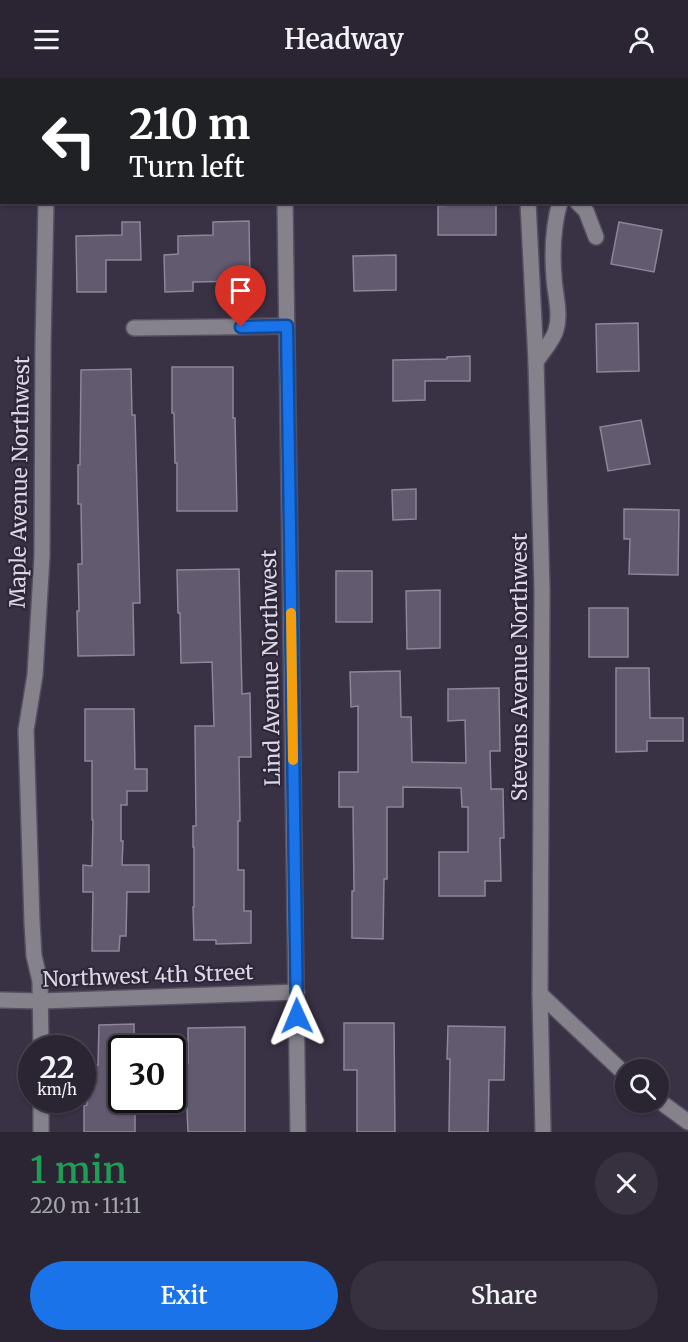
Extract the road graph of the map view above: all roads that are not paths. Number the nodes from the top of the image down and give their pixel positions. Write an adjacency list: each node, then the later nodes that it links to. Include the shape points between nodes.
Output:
1 (46, 204): 13 (street, Maple Avenue Northwest, via 42,556 35,675 26,730 32,933)
2 (285, 204): 7 (street, Lind Avenue Northwest)
3 (528, 204): 9 (street, Stevens Avenue Northwest)
4 (559, 204): 9 (street, via 555,220 556,330)
5 (580, 204): 6 (street)
6 (596, 237)
7 (287, 326): 8 (street); 10 (street, Lind Avenue Northwest)
8 (134, 328)
9 (536, 362): 11 (street, Stevens Avenue Northwest, via 542,590)
10 (297, 992): 13 (street, Northwest 4th Street); 20 (street, Lind Avenue Northwest)
11 (540, 994): 15 (street); 21 (street, Stevens Avenue Northwest)
12 (0, 1000): 13 (street, Northwest 4th Street)
13 (41, 1001): 14 (street, Maple Avenue Northwest)
14 (41, 1035)
15 (615, 1065)
16 (669, 1108): 18 (street)
17 (41, 1113): 19 (street)
18 (688, 1122)
19 (41, 1132)
20 (298, 1132)
21 (543, 1132)

